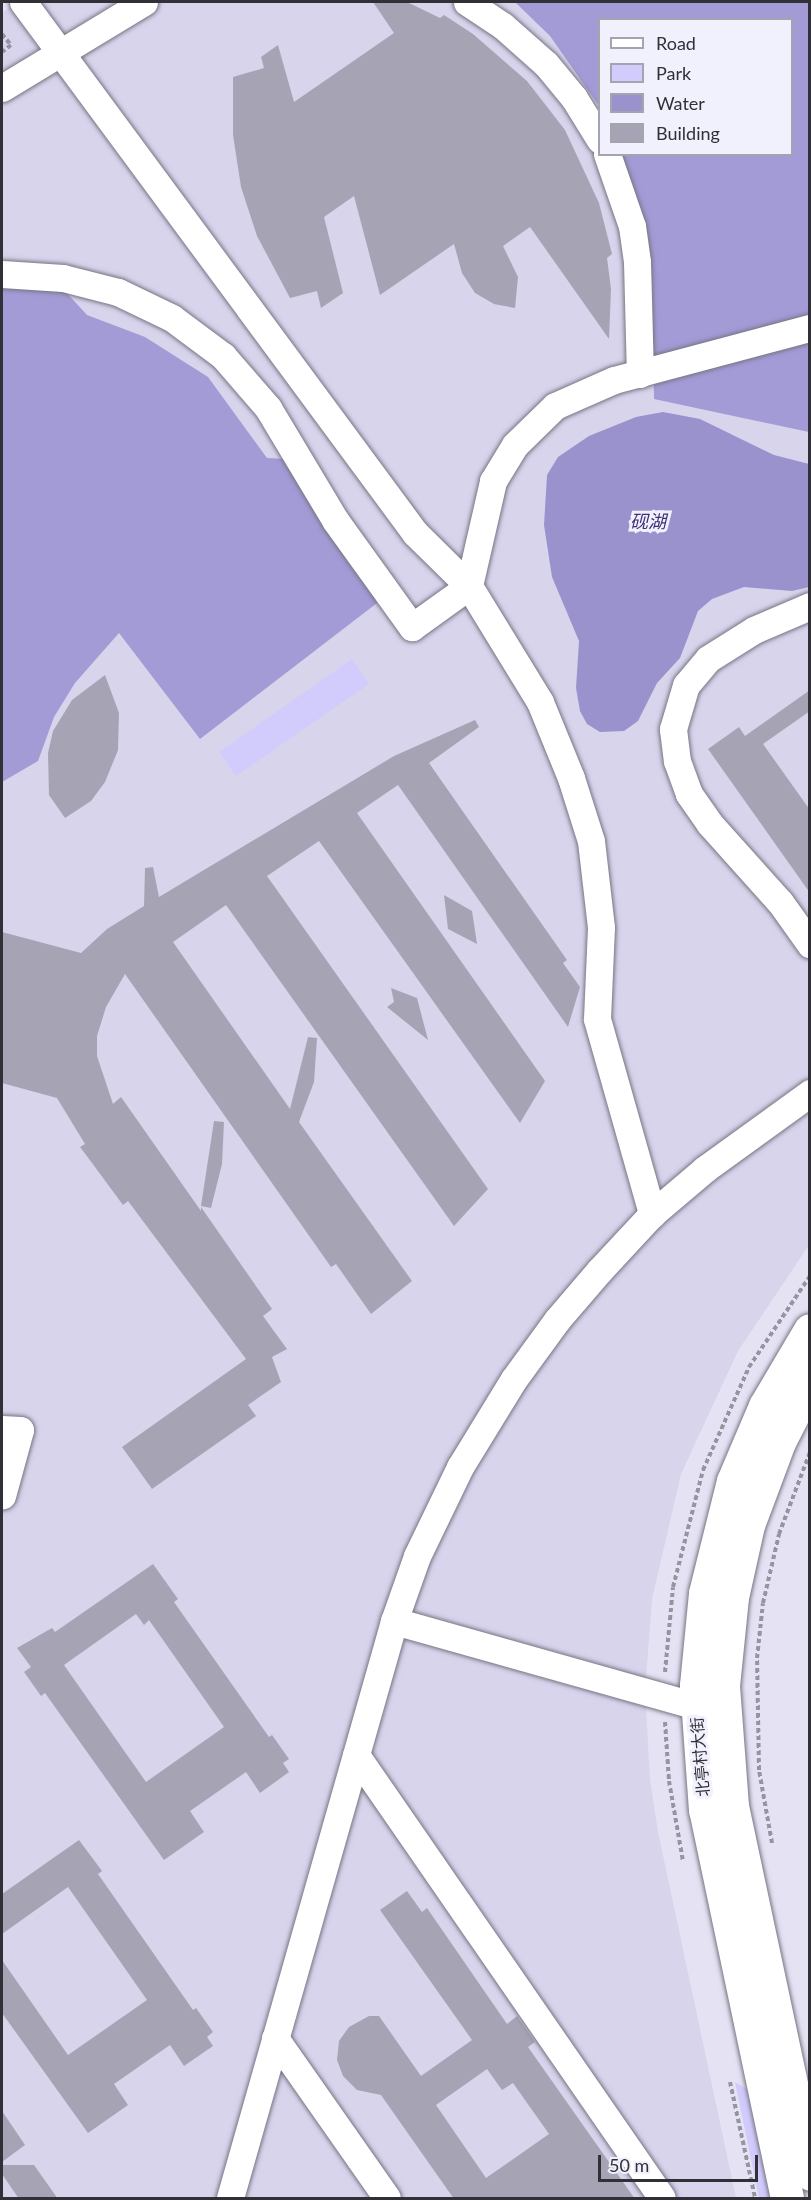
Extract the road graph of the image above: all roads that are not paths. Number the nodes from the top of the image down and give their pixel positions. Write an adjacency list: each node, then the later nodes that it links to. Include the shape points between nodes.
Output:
1 (23, 2): 4 (lane)
2 (144, 2): 4 (lane)
3 (466, 2): 6 (lane, via 503,26 546,64 574,98)
4 (60, 53): 5 (lane); 11 (lane, via 415,533)
5 (2, 88)
6 (598, 137)
7 (608, 156): 10 (lane, via 632,226 638,272)
8 (2, 274): 11 (lane, via 63,278 118,292 172,318 223,356 268,408 335,520 412,627)
9 (810, 328): 10 (lane)
10 (640, 374): 11 (lane, via 594,387 561,402 515,445 493,481)
11 (469, 586): 15 (lane, via 540,702 581,807 600,903 597,1019)
12 (810, 606): 13 (lane, via 754,630 708,659 686,685 673,729 682,777 699,810 780,902)
13 (810, 944)
14 (810, 1093): 15 (lane, via 752,1132)
15 (652, 1214): 20 (lane, via 557,1320 486,1423 417,1556)
16 (810, 1330): 21 (main road, 北亭村大街, via 765,1406 722,1517 705,1593)
17 (810, 1381): 24 (main road, 北亭村大街, via 768,1466 748,1526 732,1597 723,1686 732,1806)
18 (2, 1429): 19 (lane, via 20,1430)
19 (2, 1496)
20 (394, 1621): 21 (lane); 22 (lane)
21 (696, 1706): 28 (main road, 北亭村大街, via 705,1810)
22 (356, 1755): 23 (lane); 27 (lane)
23 (275, 2038): 25 (lane); 26 (lane)
24 (810, 2174)
25 (230, 2199)
26 (387, 2199)
27 (662, 2199)
28 (787, 2199)

